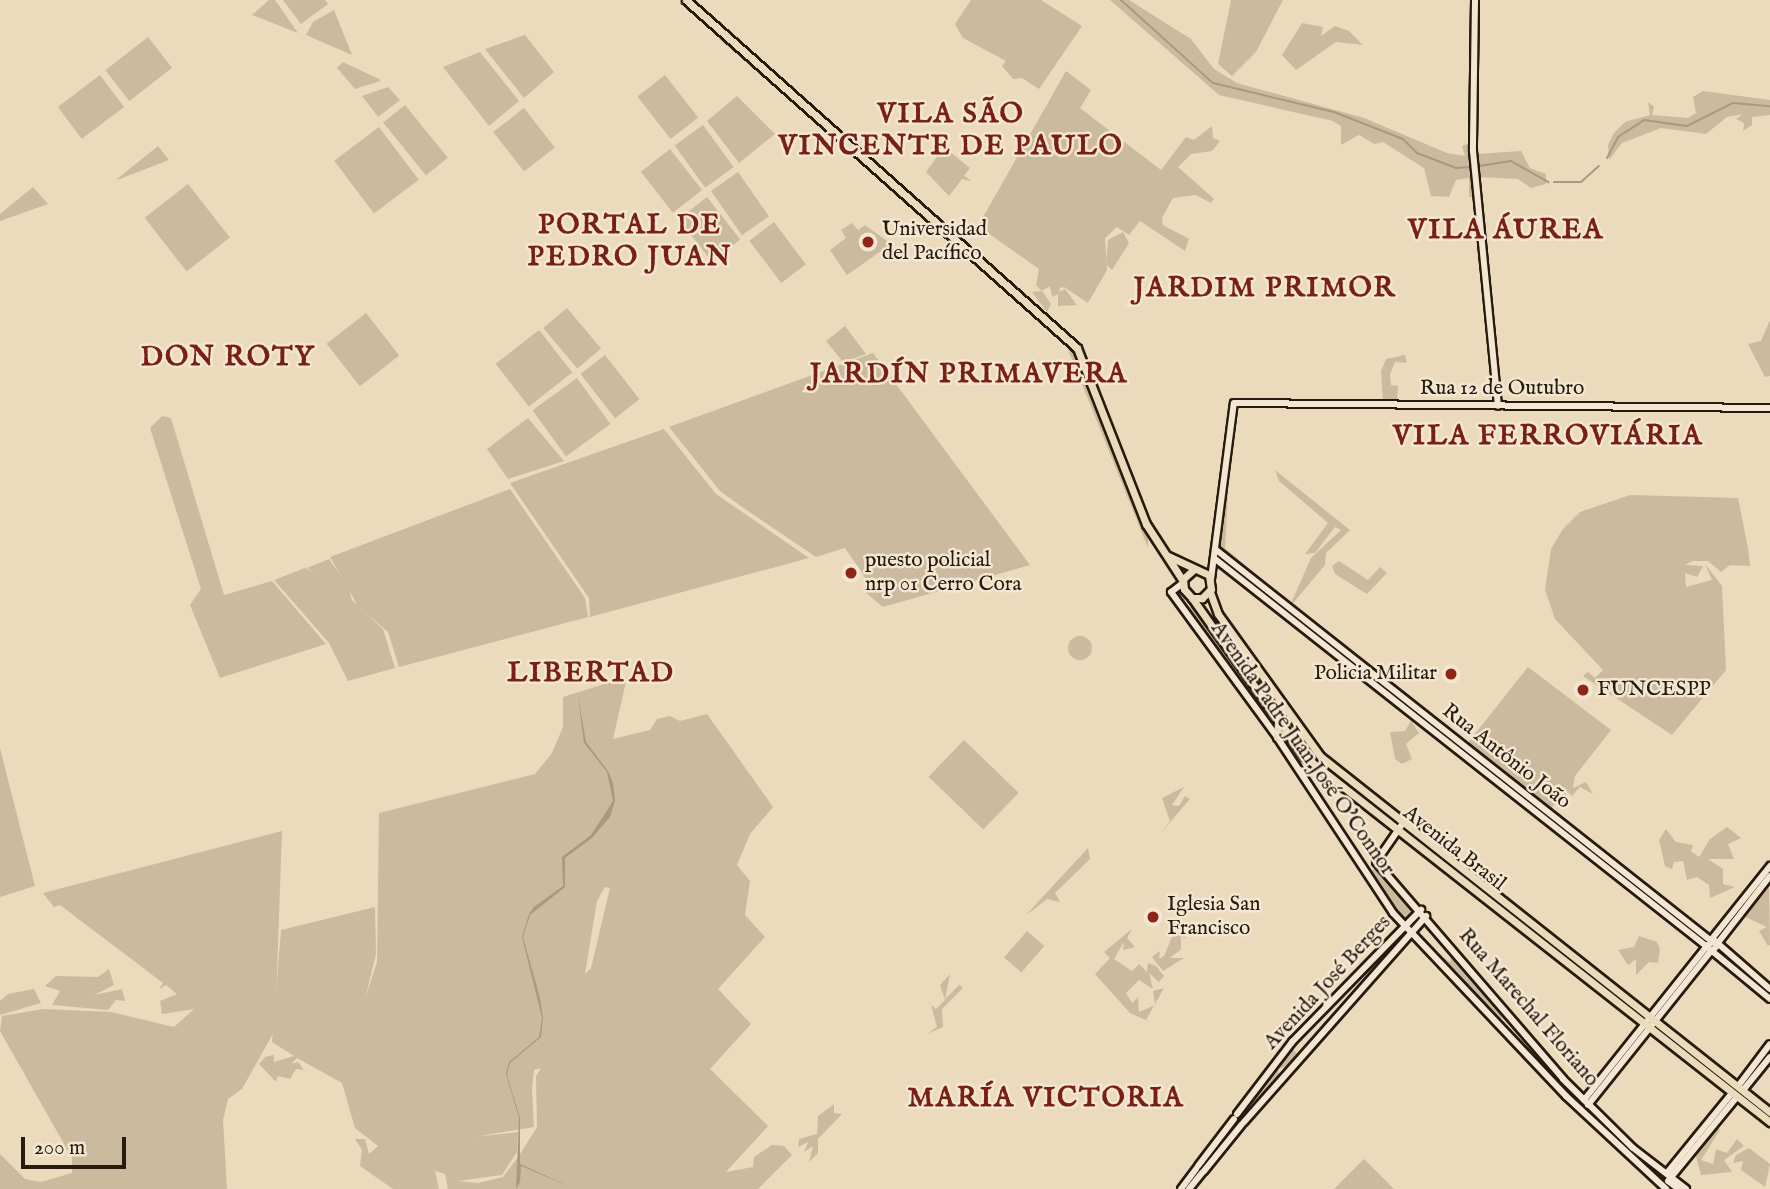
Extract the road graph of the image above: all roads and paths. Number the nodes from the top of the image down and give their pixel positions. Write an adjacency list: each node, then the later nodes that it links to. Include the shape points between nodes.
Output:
1 (686, 0): 6 (main road, Avenida Brasil, via 1077,348 1146,524)
2 (1475, 0): 3 (main road, via 1473,151)
3 (1498, 406): 4 (main road, Rua 12 de Outubro); 5 (main road, Rua 12 de Outubro, via 1234,403)
4 (1770, 408)
5 (1215, 549): 7 (main road); 14 (main road, Rua Antônio João)
6 (1165, 554): 8 (main road); 10 (main road, Avenida Brasil)
7 (1214, 558): 8 (main road); 9 (main road); 15 (main road, Rua Antônio João)
8 (1196, 570): 9 (main road); 10 (main road)
9 (1211, 579): 11 (main road)
10 (1183, 582): 12 (main road, Avenida Brasil); 13 (main road, Avenida Padre Juan José O'Connor, via 1171,592)
11 (1210, 592): 12 (main road); 19 (main road, Avenida Brasil, via 1219,614 1320,756)
12 (1192, 598): 13 (main road); 17 (main road, Avenida Brasil)
13 (1181, 606): 18 (main road, Avenida Padre Juan José O'Connor)
14 (1350, 657): 15 (main road); 16 (main road, Rua Antônio João)
15 (1344, 664): 16 (main road, Rua Antônio João)
16 (1415, 714): 25 (main road, Rua Antônio João)
17 (1278, 721): 18 (main road); 19 (main road, Avenida Brasil, via 1304,756)
18 (1278, 737): 23 (main road, Avenida Padre Juan José O'Connor)
19 (1401, 825): 22 (main road, Rua Marechal Floriano, via 1375,860); 28 (main road, Avenida Brasil)
20 (1770, 866): 25 (main road)
21 (1770, 876): 25 (main road)
22 (1423, 913): 23 (main road, Avenida José Berges); 24 (main road, Avenida José Berges); 32 (main road, Rua Marechal Floriano)
23 (1405, 927): 24 (main road, Avenida Padre Juan José O'Connor); 34 (main road, Avenida José Berges, via 1292,1042)
24 (1411, 933): 36 (main road, Avenida José Berges); 41 (main road, Avenida Padre Juan José O'Connor, via 1566,1096)
25 (1711, 946): 26 (main road, Rua Antônio João); 27 (main road, Rua Antônio João); 28 (main road)
26 (1770, 989)
27 (1770, 999)
28 (1650, 1022): 31 (main road, Avenida Brasil); 32 (main road)
29 (1770, 1044): 31 (main road)
30 (1770, 1057): 31 (main road)
31 (1738, 1091): 33 (main road, Avenida Brasil); 35 (main road, Avenida Brasil); 38 (main road)
32 (1586, 1102): 38 (main road, Rua Marechal Floriano)
33 (1770, 1112)
34 (1235, 1117): 36 (main road); 37 (main road, Avenida José Berges)
35 (1770, 1122)
36 (1243, 1123): 37 (main road, Avenida José Berges)
37 (1200, 1170): 39 (main road, Avenida José Berges); 40 (main road, Avenida José Berges)
38 (1667, 1175): 42 (main road); 43 (main road)
39 (1181, 1189)
40 (1189, 1189)
41 (1666, 1189)
42 (1678, 1189)
43 (1686, 1189)

